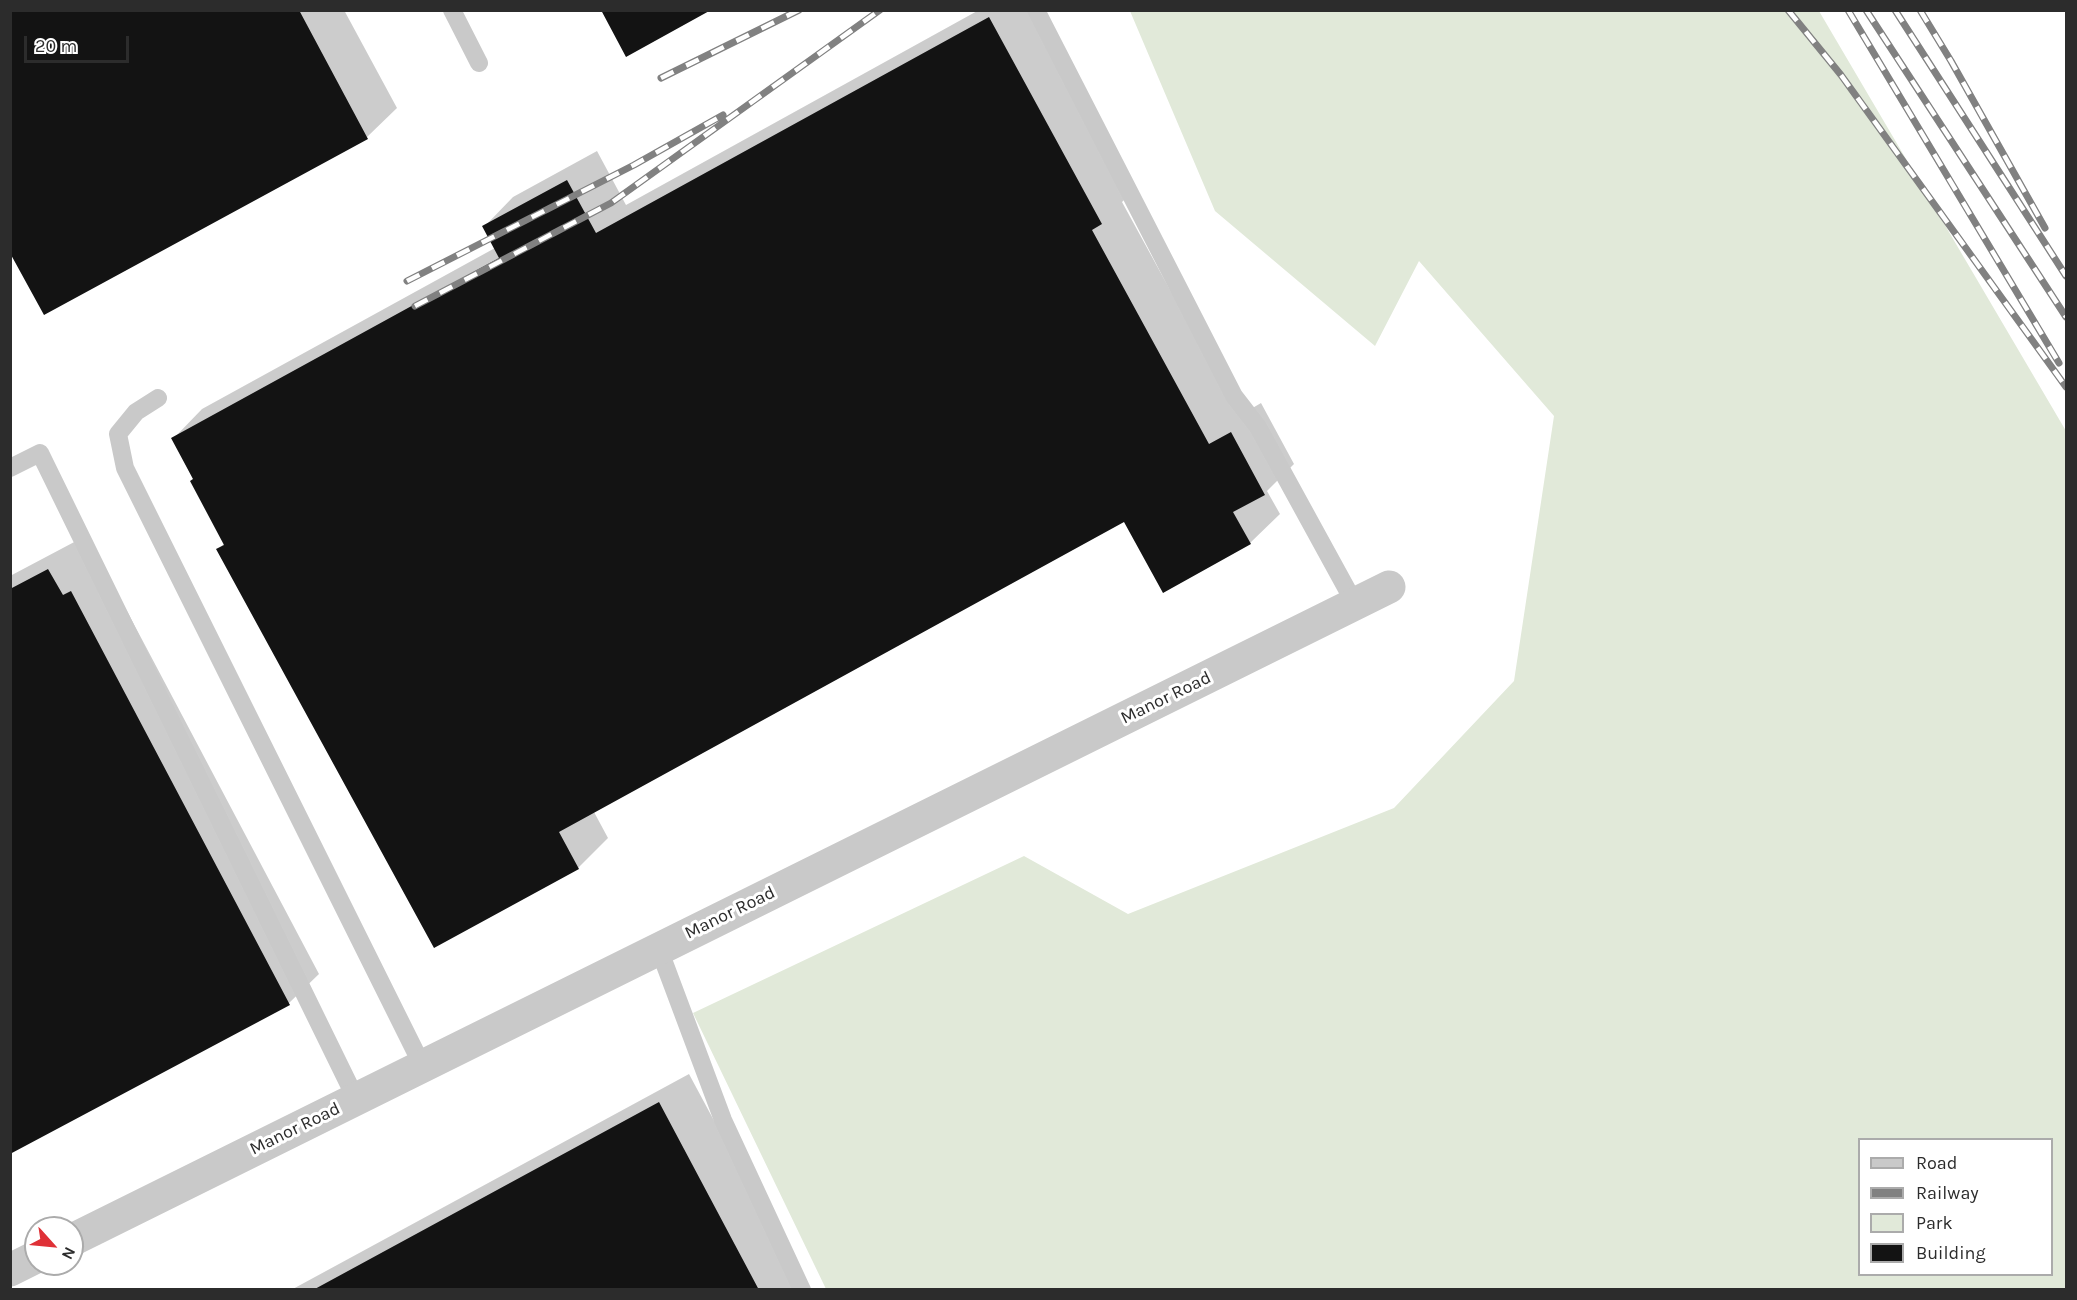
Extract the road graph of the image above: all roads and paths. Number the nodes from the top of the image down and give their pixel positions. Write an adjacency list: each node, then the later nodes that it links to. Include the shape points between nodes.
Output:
1 (452, 10): 3 (lane)
2 (1036, 10): 7 (lane, via 1234,396 1258,428)
3 (479, 63)
4 (158, 398): 9 (lane, via 136,412 118,434 125,468)
5 (10, 468): 10 (lane, via 40,453)
6 (1389, 587): 7 (street, Manor Road)
7 (1355, 604): 8 (street, Manor Road)
8 (659, 949): 9 (street, Manor Road); 14 (lane, via 723,1120)
9 (422, 1065): 10 (street, Manor Road)
10 (356, 1099): 11 (street, Manor Road)
11 (84, 1234)
12 (24, 1263): 13 (street)
13 (10, 1270)
14 (802, 1290)

